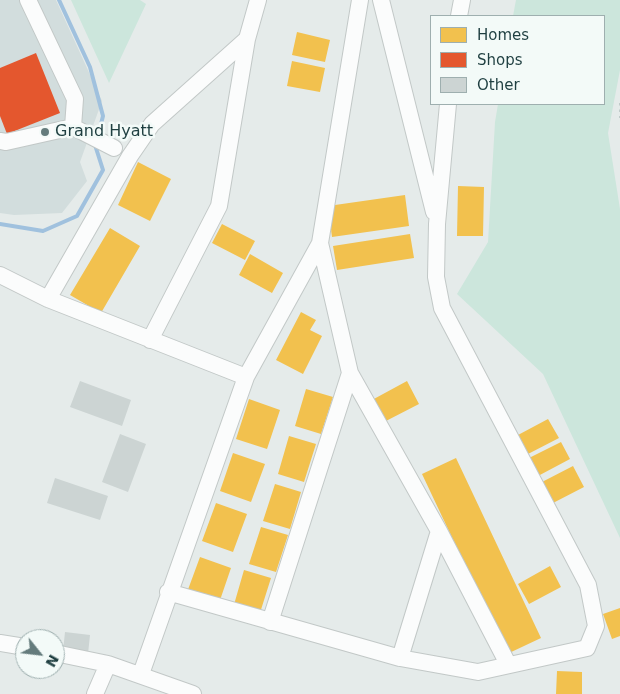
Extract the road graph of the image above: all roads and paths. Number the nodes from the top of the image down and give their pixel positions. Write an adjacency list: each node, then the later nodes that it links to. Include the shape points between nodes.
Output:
1 (28, 0): 11 (street, via 75,99)
2 (258, 0): 7 (street)
3 (360, 0): 15 (street)
4 (381, 0): 14 (street)
5 (462, 0): 6 (street)
6 (459, 15)
7 (247, 39): 17 (street, via 152,124 130,156); 18 (street, via 219,206)
8 (620, 103): 10 (path)
9 (448, 105): 14 (street)
10 (620, 118)
11 (73, 127): 12 (street); 13 (street)
12 (0, 141)
13 (114, 148)
14 (437, 224): 29 (street, via 436,277 442,308 588,585 596,626 587,648)
15 (320, 243): 19 (street); 20 (street)
16 (0, 275): 17 (street)
17 (48, 299): 18 (street)
18 (150, 340): 20 (street)
19 (350, 373): 21 (street); 23 (street)
20 (246, 377): 22 (street)
21 (439, 531): 27 (street); 29 (street)
22 (168, 592): 23 (street); 30 (street)
23 (270, 622): 27 (street)
24 (0, 642): 25 (street)
25 (15, 645)
26 (65, 655): 28 (street)
27 (400, 658): 29 (street, via 478,672)
28 (108, 664): 30 (street); 31 (street)
29 (508, 664)
30 (141, 674): 32 (street)
31 (95, 694)
32 (193, 694)

